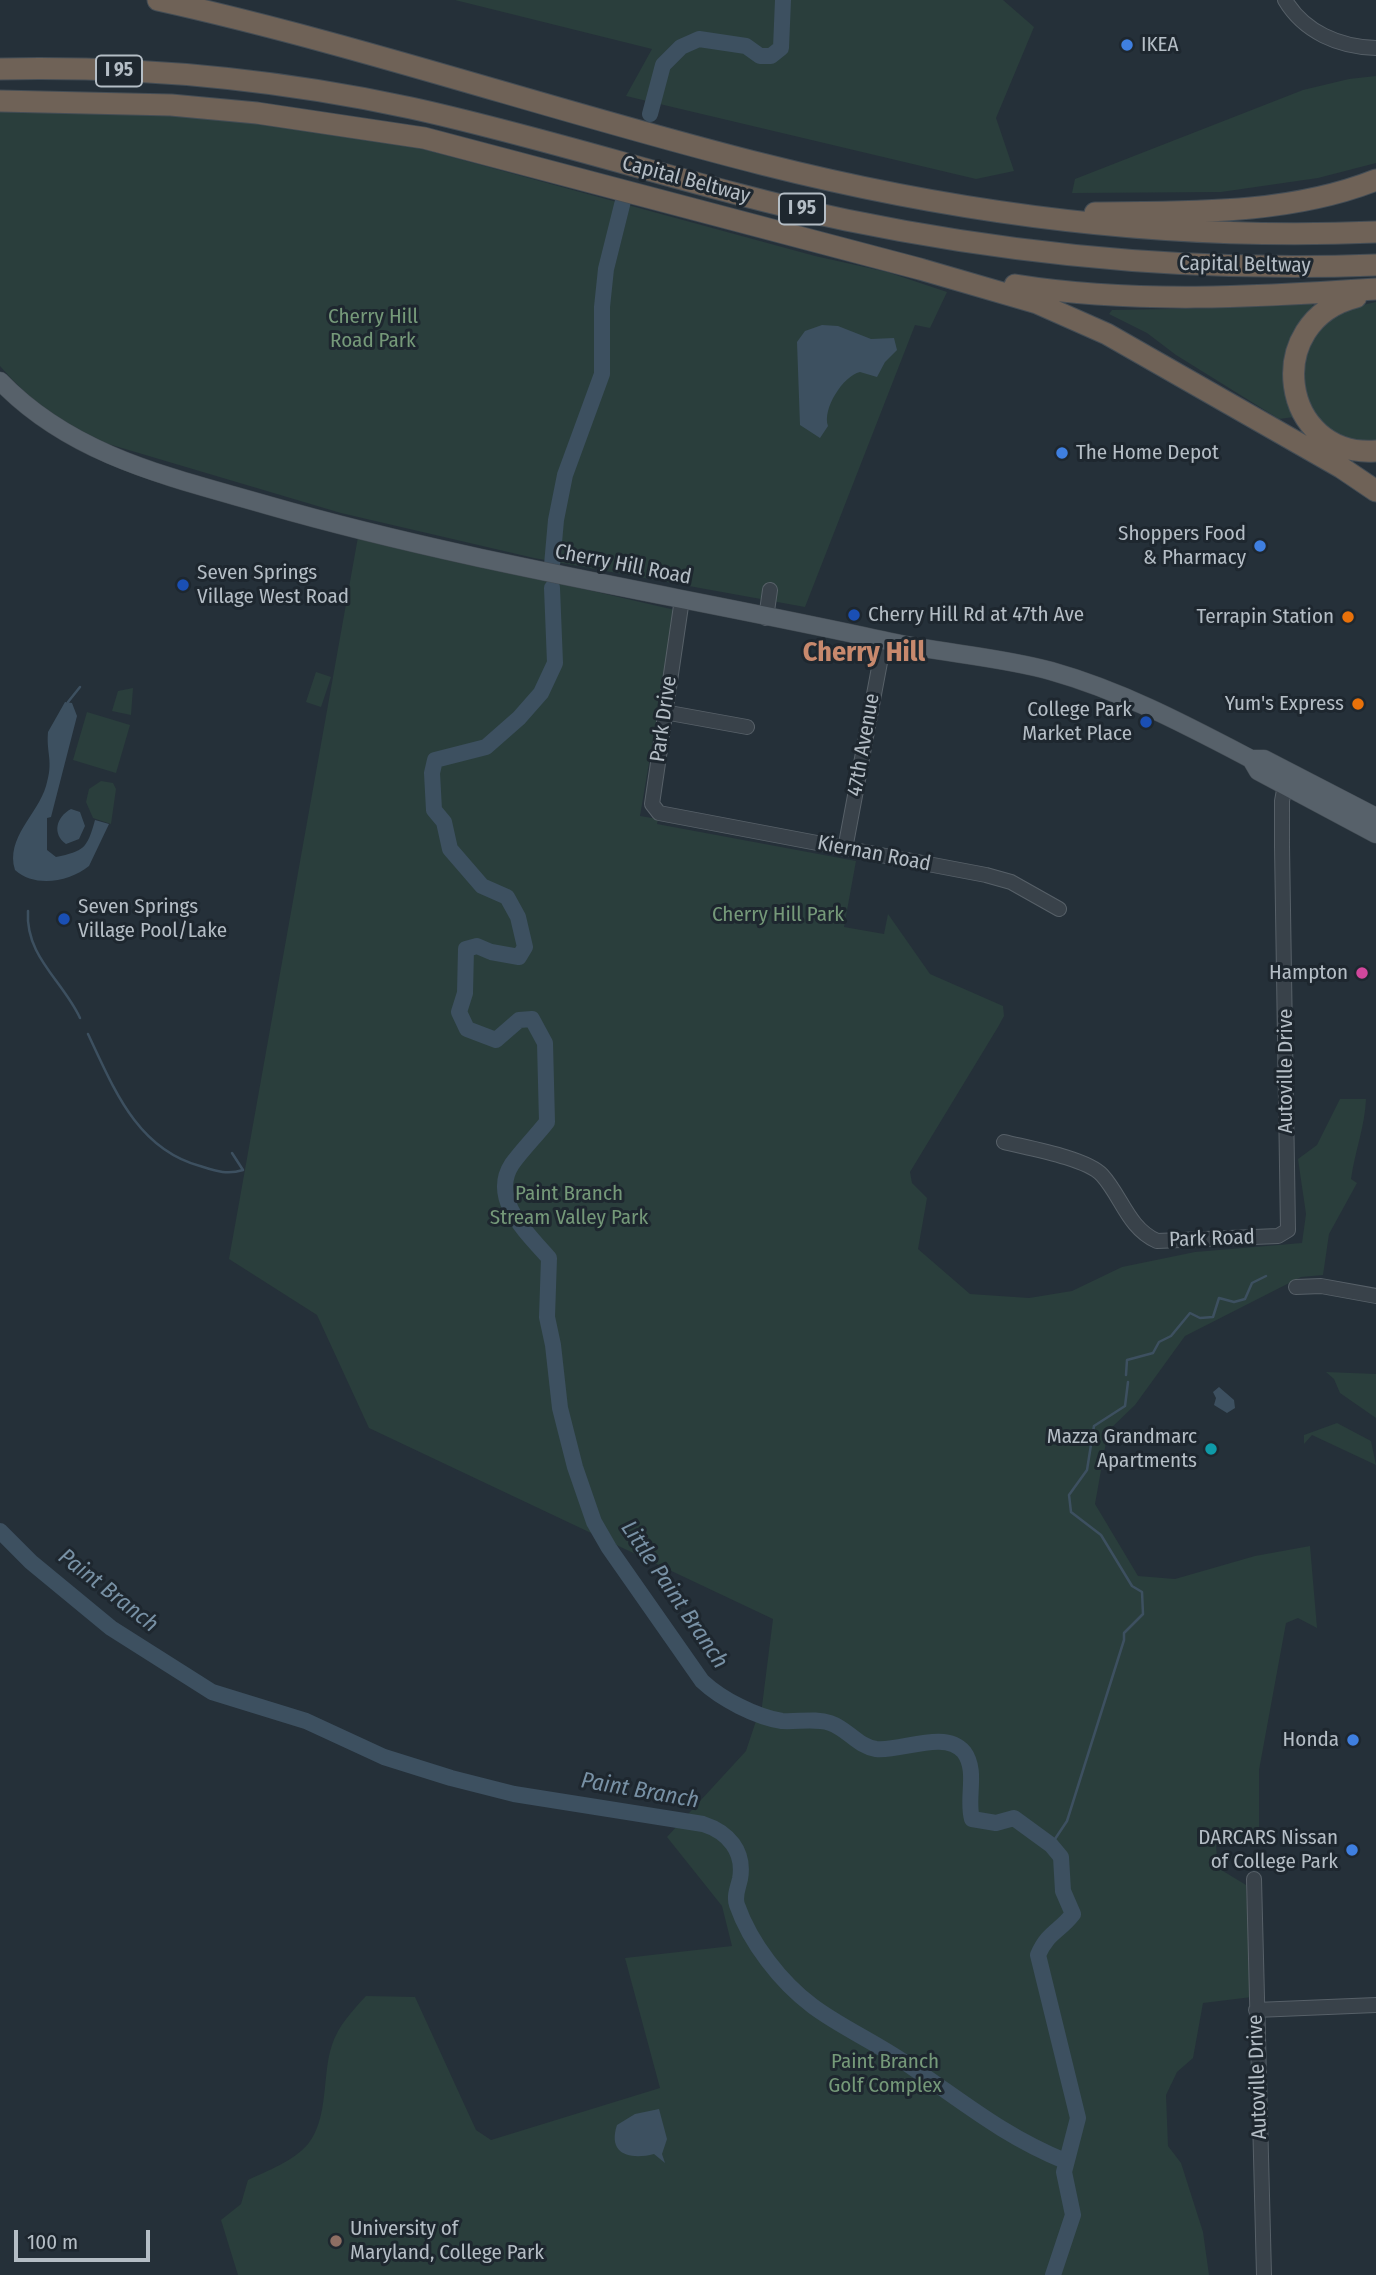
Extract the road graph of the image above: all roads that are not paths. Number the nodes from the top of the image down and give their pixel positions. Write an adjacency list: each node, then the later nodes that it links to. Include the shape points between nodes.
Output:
1 (158, 0): 7 (highway, Capital Beltway / I 95, via 762,164)
2 (1285, 0): 3 (street, via 1294,16 1335,43)
3 (1376, 48)
4 (0, 69): 9 (highway, Capital Beltway / I 95, via 168,73 340,94 487,126 844,219 985,245 1212,266)
5 (0, 101): 10 (highway, via 196,107 424,138)
6 (1376, 180): 7 (highway, via 1323,196 1215,210 1077,214)
7 (987, 210): 8 (highway, Capital Beltway / I 95, via 1139,229)
8 (1376, 232)
9 (1376, 265)
10 (920, 269): 11 (highway, via 1123,297); 14 (highway, via 1037,303 1119,339)
11 (1376, 291): 13 (highway, via 1320,314 1300,340 1292,370 1298,403 1315,428 1340,445)
12 (0, 381): 16 (main road, Cherry Hill Road, via 55,428 136,466 434,550)
13 (1376, 450)
14 (1376, 491)
15 (770, 590): 17 (street)
16 (681, 599): 17 (main road, Cherry Hill Road); 19 (street, Park Drive)
17 (765, 618): 18 (main road, Cherry Hill Road)
18 (884, 641): 21 (main road, Cherry Hill Road, via 1076,679 1161,712); 26 (street, 47th Avenue)
19 (664, 712): 20 (street); 24 (street, Park Drive, via 652,804 663,815)
20 (747, 727)
21 (1251, 759): 22 (main road, Cherry Hill Road, via 1258,771); 23 (main road, Cherry Hill Road, via 1264,759)
22 (1285, 785): 25 (main road, Cherry Hill Road); 29 (street, Autoville Drive)
23 (1373, 815)
24 (683, 819): 26 (street, Kiernan Road)
25 (1376, 834)
26 (845, 849): 27 (street, Kiernan Road, via 1011,882)
27 (1059, 909)
28 (1004, 1142): 29 (street, Park Road, via 1099,1172 1129,1218 1145,1236 1157,1241 1267,1237)
29 (1288, 1230)
30 (1296, 1287): 31 (street, via 1321,1286)
31 (1376, 1296)
32 (1254, 1879): 34 (street, Autoville Drive)
33 (1376, 2005): 34 (street)
34 (1256, 2010): 35 (street, Autoville Drive)
35 (1264, 2275)

